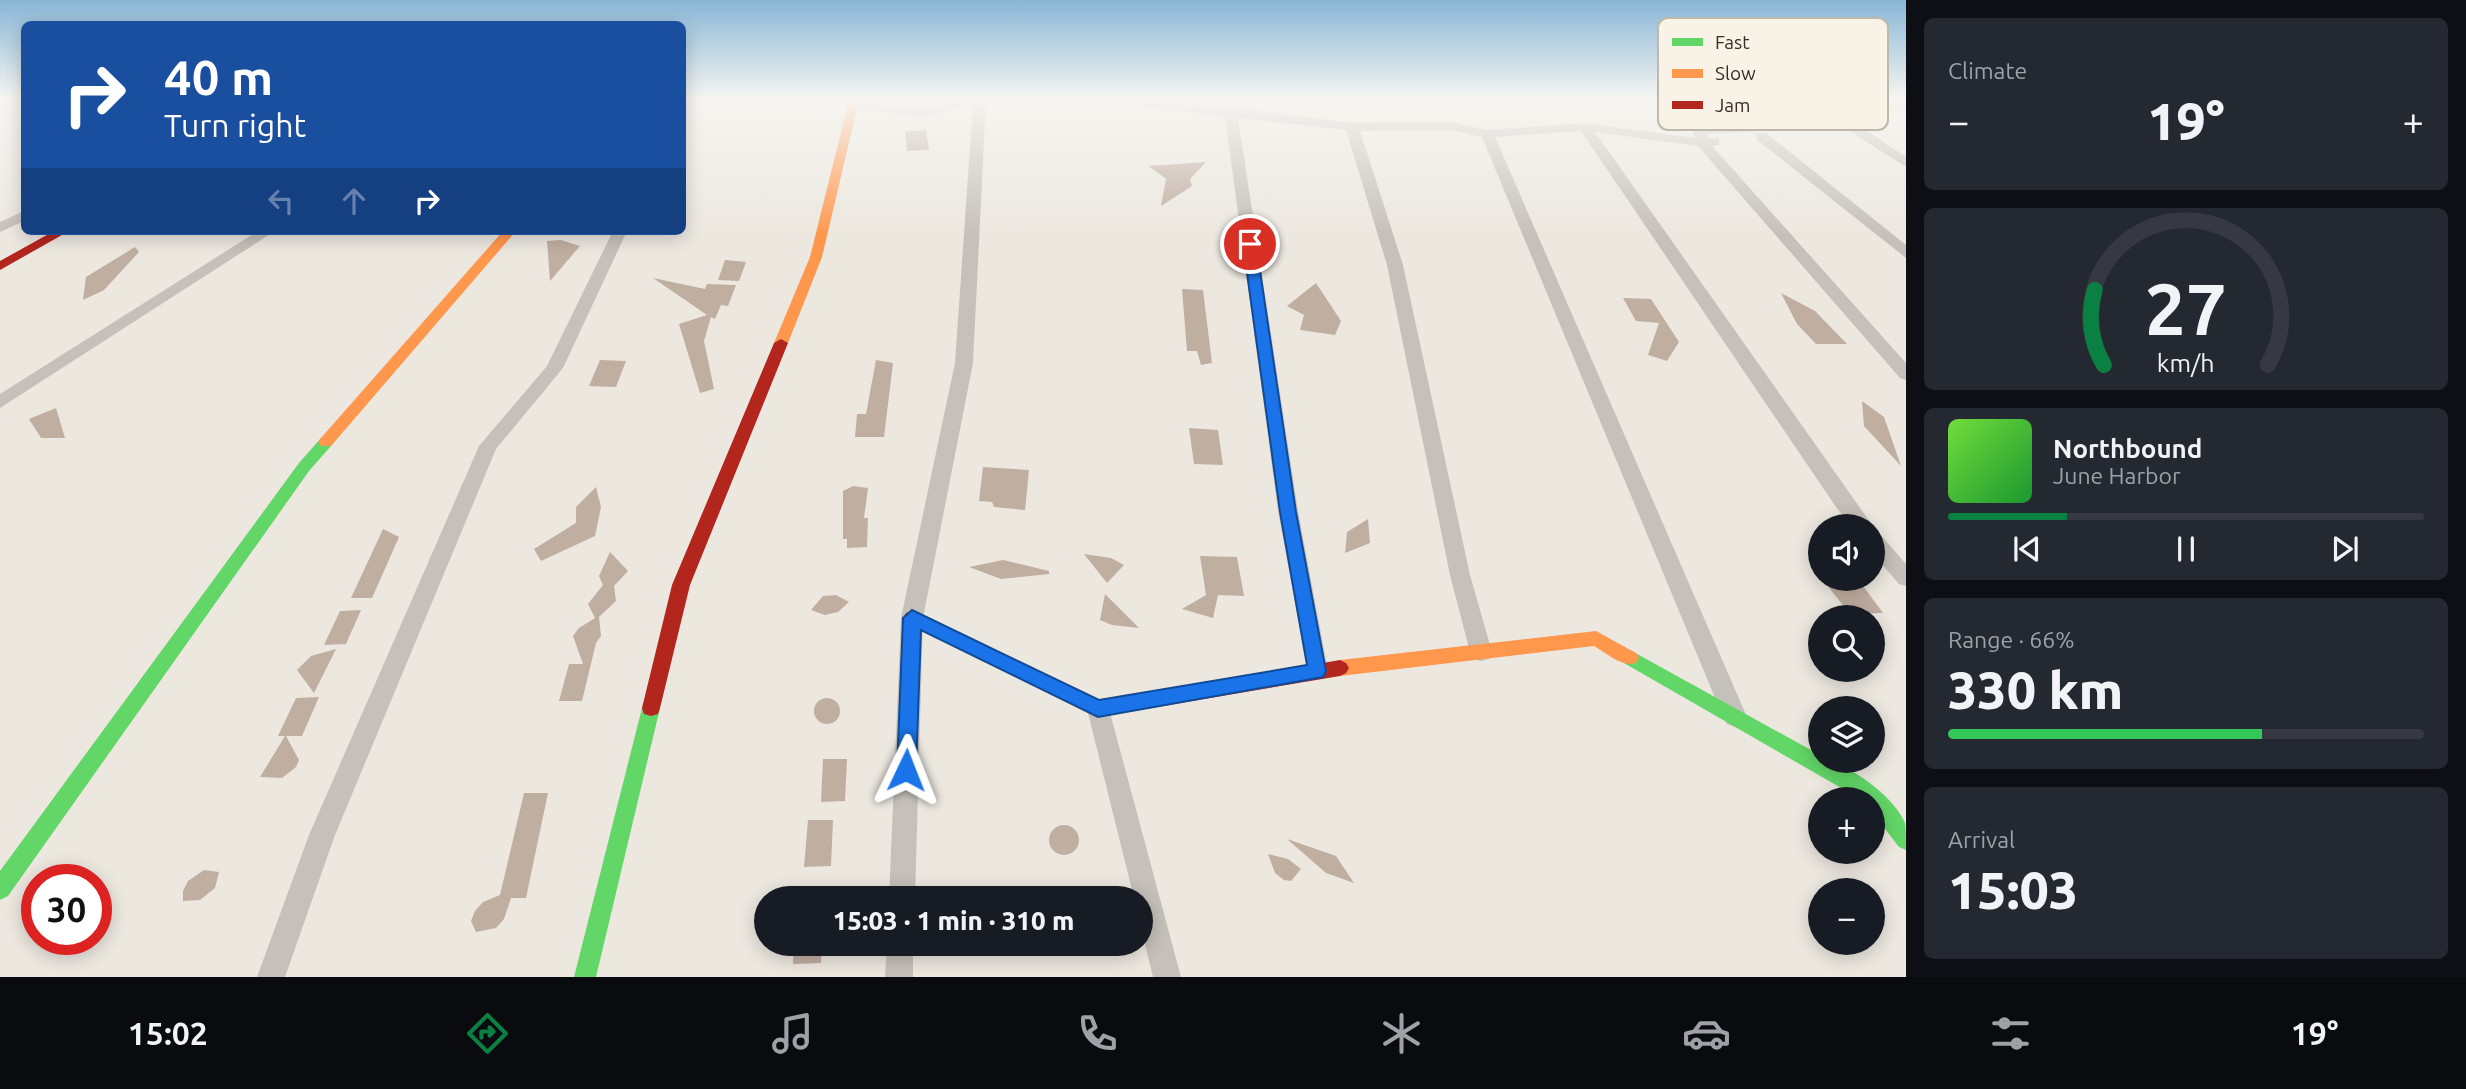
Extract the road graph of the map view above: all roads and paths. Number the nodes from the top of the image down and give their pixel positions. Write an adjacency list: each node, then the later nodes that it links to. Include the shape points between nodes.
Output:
1 (838, 145): 34 (main road, via 816,257 681,585)
2 (976, 145): 24 (street, via 964,363)
3 (1236, 145): 26 (street, via 1288,512)
4 (1357, 145): 25 (street, via 1395,265 1460,575)
5 (1492, 145): 28 (street)
6 (1597, 145): 21 (street)
7 (1708, 145): 19 (street)
8 (1772, 145): 17 (street)
9 (1879, 145): 10 (street)
10 (1906, 163)
11 (21, 217): 12 (street)
12 (0, 228)
13 (56, 235): 18 (main road)
14 (262, 235): 20 (street)
15 (506, 235): 31 (main road, via 303,467)
16 (618, 235): 33 (street, via 554,368 488,446 322,835)
17 (1906, 253)
18 (0, 266)
19 (1906, 374)
20 (0, 402)
21 (1853, 514)
22 (1885, 553): 23 (street)
23 (1906, 578)
24 (912, 618): 27 (main road); 30 (street)
25 (1481, 652): 26 (main road); 28 (main road, via 1596,638)
26 (1317, 671): 27 (main road)
27 (1098, 709): 36 (street)
28 (1735, 717): 29 (main road, via 1872,795)
29 (1906, 840)
30 (902, 886)
31 (0, 889)
32 (900, 956): 35 (street)
33 (271, 977)
34 (585, 977)
35 (899, 977)
36 (1167, 977)

